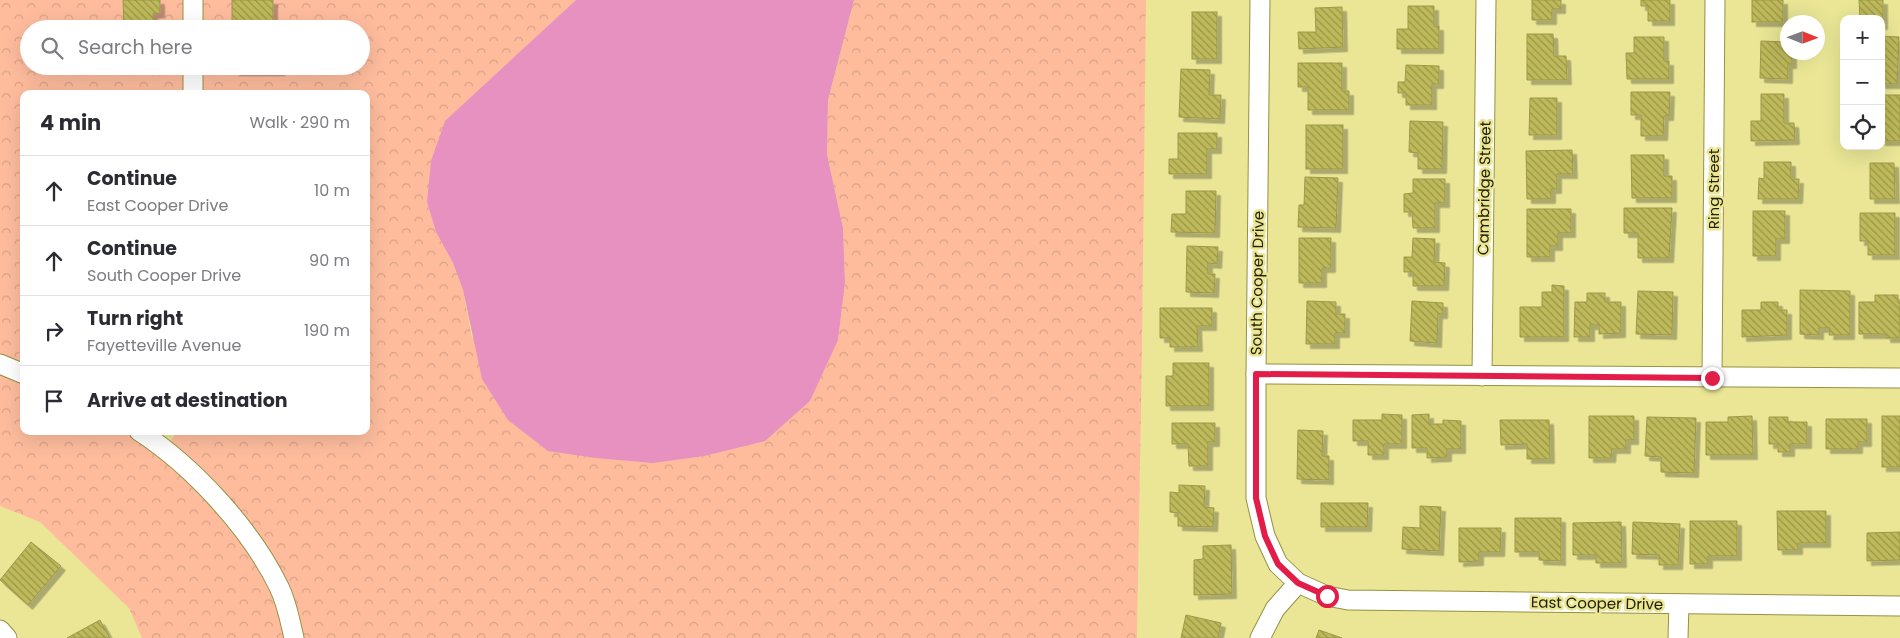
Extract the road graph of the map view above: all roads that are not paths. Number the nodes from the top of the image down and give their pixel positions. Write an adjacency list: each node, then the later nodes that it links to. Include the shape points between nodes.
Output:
1 (193, 0): 5 (street)
2 (1260, 0): 10 (street, South Cooper Drive)
3 (1486, 0): 11 (street, Cambridge Street)
4 (1714, 0): 12 (street, Ring Street)
5 (193, 20)
6 (193, 75): 7 (street)
7 (193, 90)
8 (0, 364): 9 (street)
9 (20, 372)
10 (1256, 374): 11 (street); 15 (street, South Cooper Drive, via 1256,498 1265,536 1278,564)
11 (1482, 376): 12 (street)
12 (1712, 378): 13 (street)
13 (1900, 378)
14 (162, 437): 20 (street, via 257,548 280,587)
15 (1298, 583): 16 (street, East Cooper Drive, via 1327,596 1348,600); 21 (street, via 1275,609)
16 (1678, 604): 17 (street, East Cooper Drive); 22 (street)
17 (1900, 606)
18 (0, 630): 19 (street)
19 (7, 638)
20 (294, 638)
21 (1260, 638)
22 (1678, 638)

